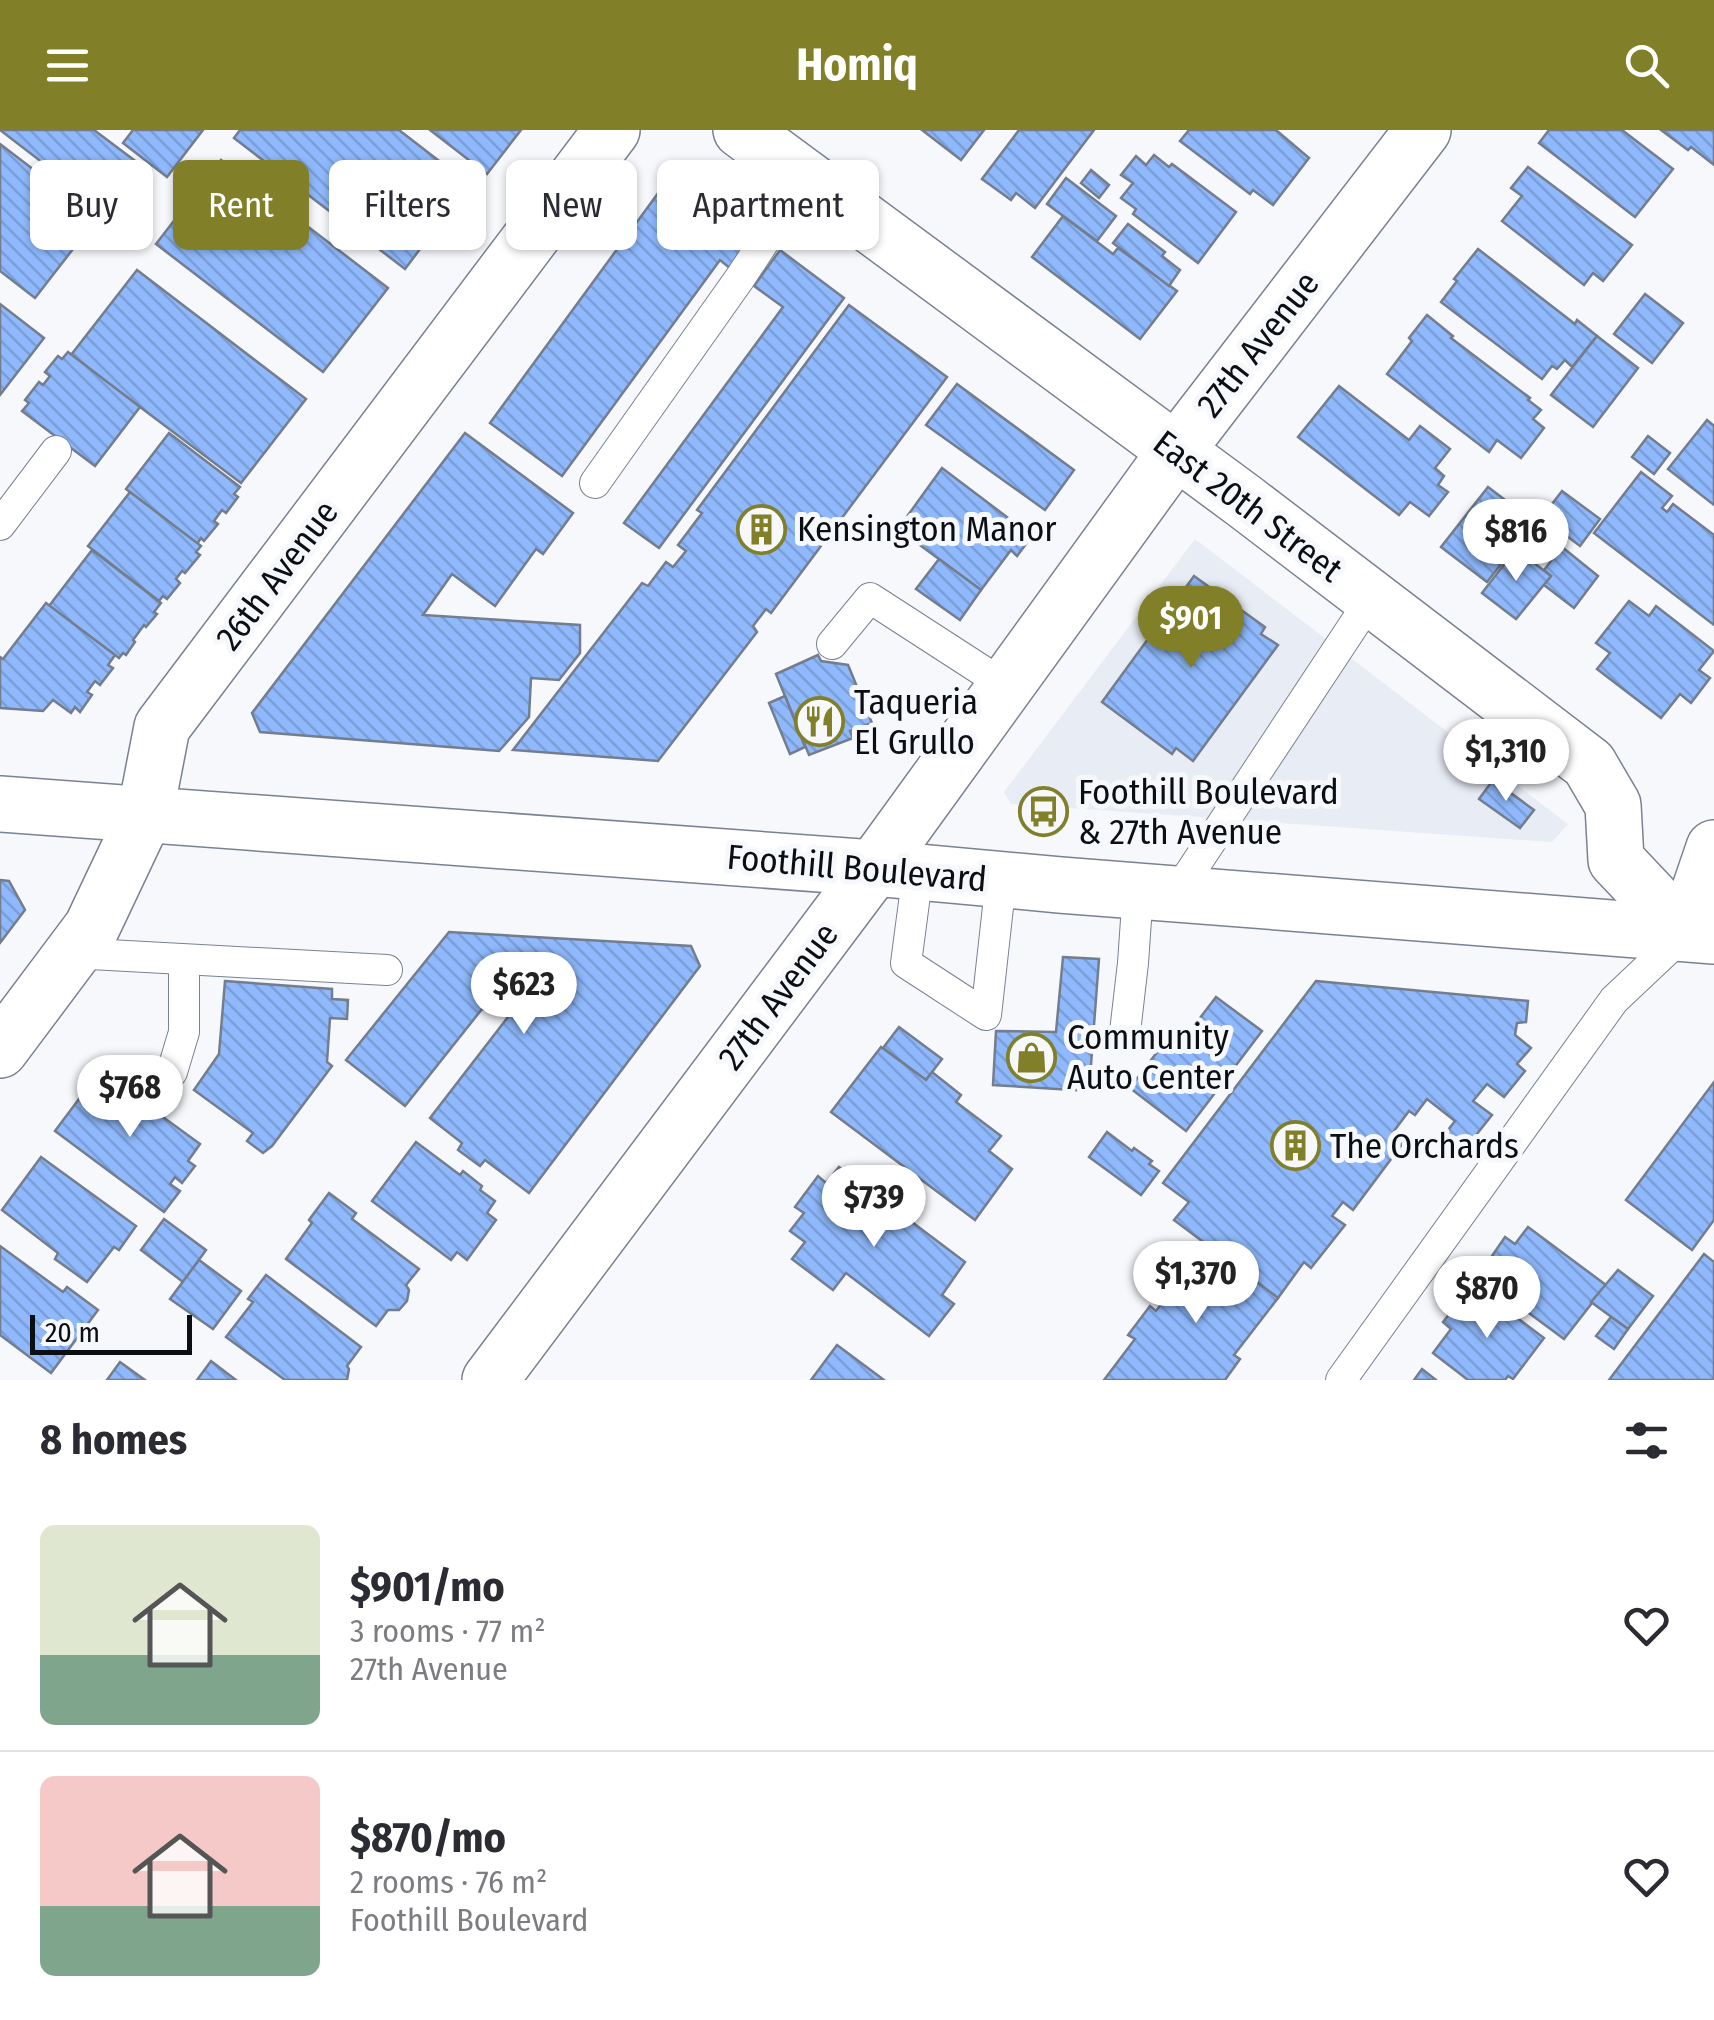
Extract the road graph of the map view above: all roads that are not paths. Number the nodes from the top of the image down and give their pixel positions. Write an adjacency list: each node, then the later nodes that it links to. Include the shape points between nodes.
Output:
1 (612, 130): 15 (street, 26th Avenue, via 162,727)
2 (742, 130): 4 (street, East 20th Street)
3 (1422, 130): 8 (street, 27th Avenue)
4 (782, 160)
5 (879, 232): 8 (street, East 20th Street)
6 (758, 250): 9 (lane)
7 (56, 451): 10 (lane)
8 (1176, 451): 11 (street, East 20th Street); 13 (street, 27th Avenue)
9 (595, 483)
10 (0, 525)
11 (1371, 599): 19 (lane); 20 (street, East 20th Street, via 1589,764 1613,805 1616,860)
12 (832, 644): 13 (lane, via 870,598)
13 (1006, 686): 17 (street, 27th Avenue)
14 (0, 804): 15 (street, Foothill Boulevard)
15 (145, 815): 17 (street, Foothill Boulevard); 21 (street, 26th Avenue, via 92,927)
16 (1714, 848): 20 (street)
17 (896, 870): 18 (street, Foothill Boulevard); 18 (lane, via 906,964 986,1015); 27 (street, 27th Avenue)
18 (1001, 880): 19 (street, Foothill Boulevard)
19 (1157, 893): 20 (street, Foothill Boulevard); 24 (lane, via 1134,962)
20 (1700, 935): 28 (lane, via 1614,1000)
21 (72, 954): 22 (lane); 25 (street, 26th Avenue)
22 (184, 960): 23 (lane); 26 (lane, via 184,1032)
23 (387, 970)
24 (1126, 1032)
25 (0, 1050)
26 (172, 1072)
27 (490, 1380)
28 (1341, 1380)

